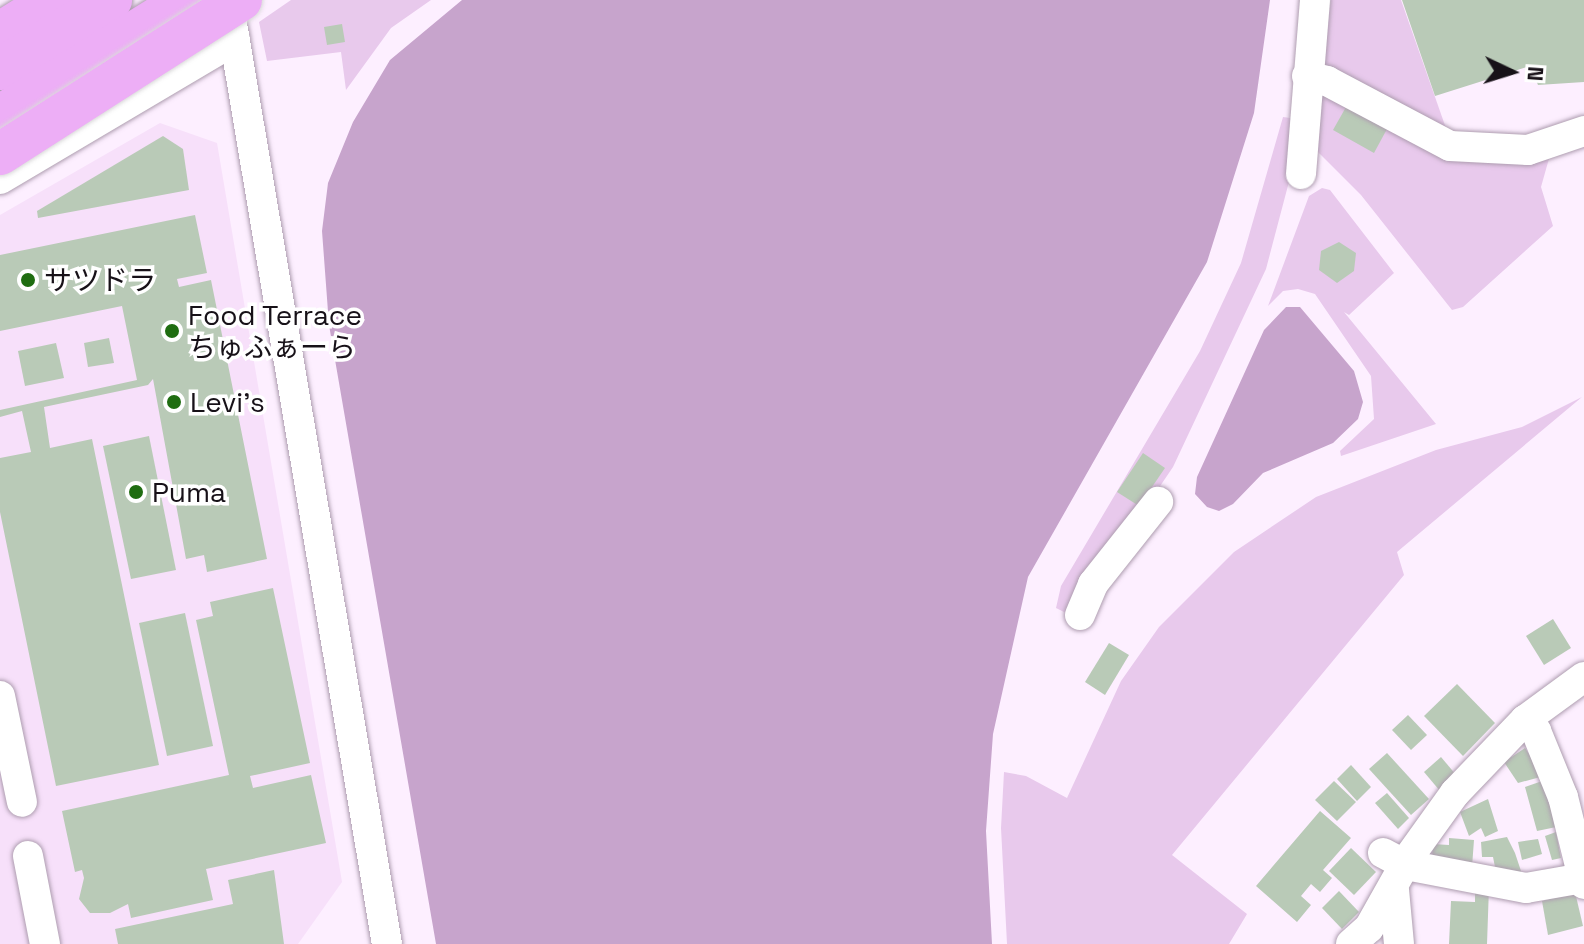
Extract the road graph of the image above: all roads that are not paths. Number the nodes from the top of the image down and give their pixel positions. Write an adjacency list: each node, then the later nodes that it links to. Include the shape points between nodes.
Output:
1 (18, 0): 7 (street)
2 (53, 0): 9 (highway)
3 (111, 0): 10 (highway)
4 (186, 0): 12 (highway)
5 (228, 0): 8 (street)
6 (1315, 0): 11 (street)
7 (0, 11)
8 (238, 20): 14 (highway, bridge); 16 (street); 27 (street)
9 (0, 33)
10 (0, 69)
11 (1307, 76): 13 (street, via 1327,81 1450,146 1528,150); 15 (street)
12 (0, 116)
13 (1584, 131)
14 (0, 154)
15 (1301, 174)
16 (0, 179)
17 (1158, 502): 18 (street, via 1093,584)
18 (1080, 615)
19 (1584, 677): 21 (street)
20 (0, 696): 22 (street)
21 (1525, 720): 24 (street, via 1455,793); 25 (street, via 1536,731 1563,797)
22 (22, 802)
23 (28, 856): 26 (street)
24 (1394, 870): 25 (street, via 1526,888); 28 (street, via 1369,928); 29 (street)
25 (1583, 881)
26 (45, 944)
27 (387, 944)
28 (1351, 944)
29 (1399, 944)

